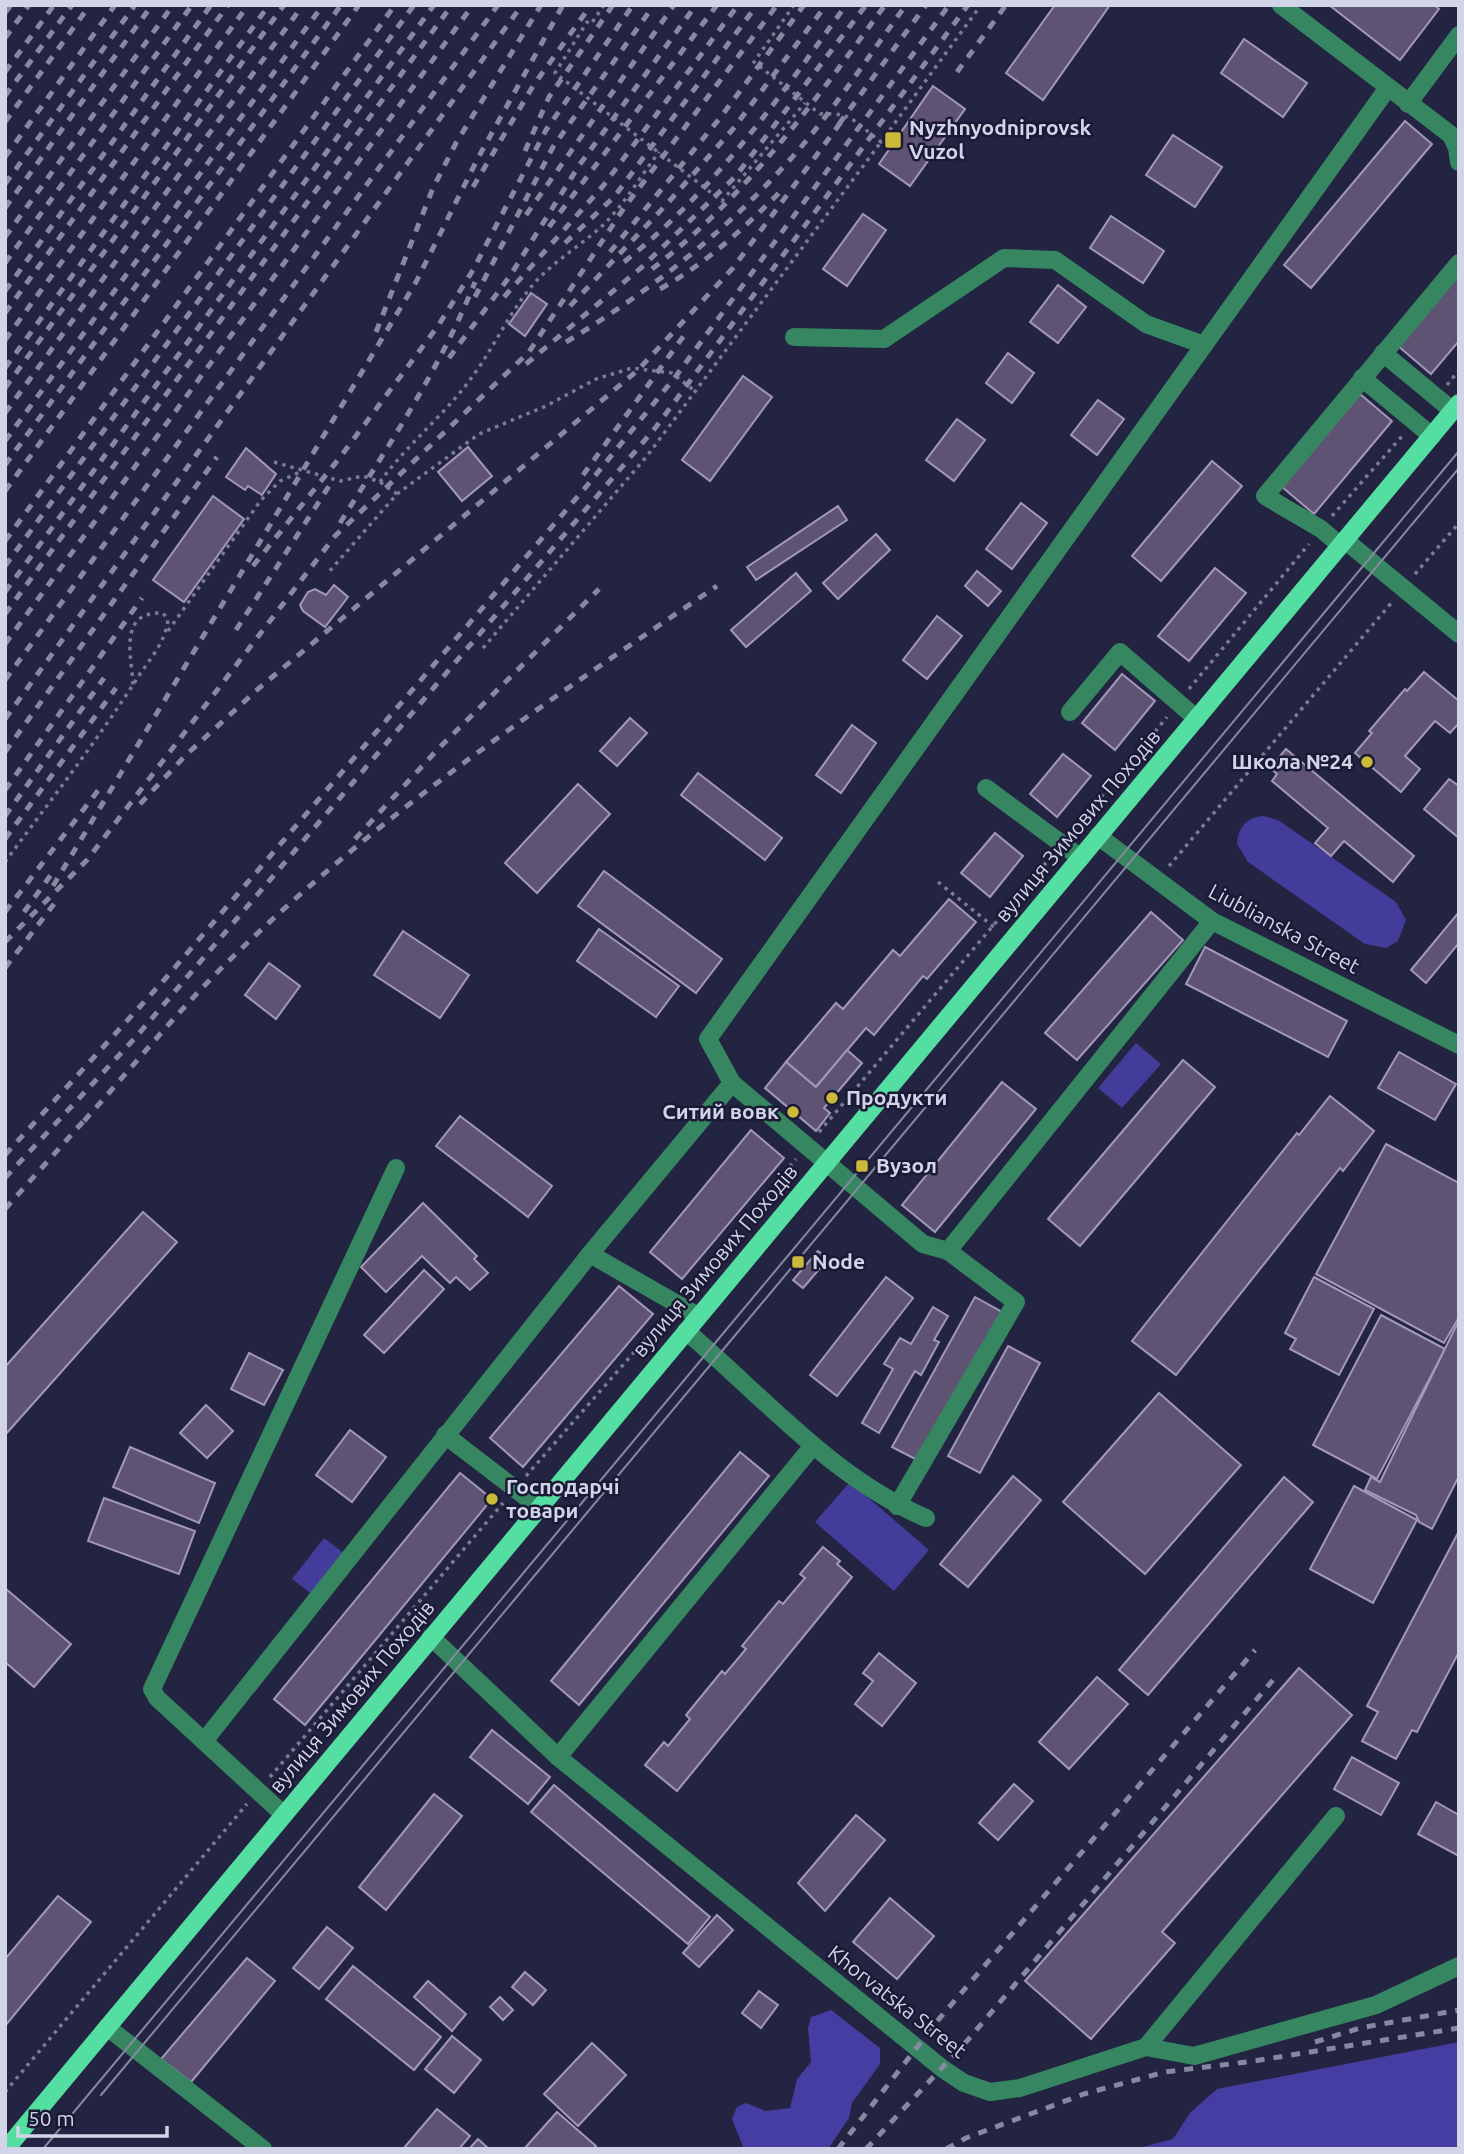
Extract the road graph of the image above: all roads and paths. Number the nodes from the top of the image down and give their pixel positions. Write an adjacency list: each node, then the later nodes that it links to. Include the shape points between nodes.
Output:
1 (604, 5): 10 (path, via 591,24 587,22 555,73)
2 (794, 5): 7 (path, via 754,62)
3 (981, 5): 9 (path)
4 (1282, 5): 6 (street)
5 (1459, 35): 8 (street)
6 (1387, 89): 8 (street); 14 (street)
7 (805, 103): 9 (path, via 820,114 842,112 852,117); 10 (path, via 722,201)
8 (1408, 104): 11 (street, via 1451,135)
9 (881, 142): 18 (path)
10 (659, 152): 25 (path, via 601,227 531,287 474,375)
11 (1459, 162)
12 (1459, 263): 15 (street)
13 (794, 337): 14 (street, via 884,339 1004,258 1055,260 1146,324)
14 (1204, 345): 49 (street, via 708,1039)
15 (1383, 353): 17 (street); 19 (street)
16 (1459, 370): 19 (path)
17 (1362, 378): 21 (street); 28 (street, via 1265,496)
18 (696, 392): 26 (path, via 672,373 632,368 596,379 480,434); 34 (path)
19 (1437, 398): 20 (street)
20 (1456, 407): 22 (main road, вулиця Зимових Походів)
21 (1415, 422): 22 (street); 28 (path)
22 (1432, 436): 29 (main road, вулиця Зимових Походів)
23 (274, 462): 24 (path)
24 (301, 471): 25 (path, via 340,481 363,476); 32 (path, via 279,481 261,500)
25 (380, 482): 26 (path)
26 (397, 494): 30 (path)
27 (1459, 523): 31 (path)
28 (1321, 529): 29 (street); 36 (path)
29 (1343, 543): 31 (street); 38 (main road, вулиця Зимових Походів)
30 (327, 574)
31 (1404, 587): 33 (street); 44 (path)
32 (167, 633): 35 (path); 35 (path, via 169,620 163,613 151,612 137,622 128,650)
33 (1459, 634)
34 (483, 649)
35 (133, 685): 43 (path)
36 (1178, 703): 37 (street, via 1120,652); 38 (street); 41 (path)
37 (1070, 712)
38 (1198, 719): 40 (main road, вулиця Зимових Походів)
39 (986, 788): 41 (street)
40 (1098, 836): 42 (main road, вулиця Зимових Походів); 44 (street, Liublianska Street)
41 (1060, 846): 42 (street); 47 (path)
42 (1081, 858): 51 (main road, вулиця Зимових Походів)
43 (5, 862)
44 (1156, 880): 46 (street, Liublianska Street)
45 (938, 882): 47 (path)
46 (1212, 920): 48 (street, Liublianska Street); 53 (street)
47 (994, 927): 50 (path)
48 (1459, 1045)
49 (732, 1083): 50 (street); 54 (street)
50 (806, 1147): 51 (street); 55 (path)
51 (826, 1164): 53 (street, via 923,1244); 56 (main road, вулиця Зимових Походів)
52 (396, 1168): 65 (street, via 155,1680 152,1689 157,1698)
53 (947, 1251): 61 (street, via 1016,1302)
54 (590, 1254): 55 (street); 58 (street)
55 (677, 1304): 56 (street); 60 (path)
56 (698, 1316): 57 (main road, вулиця Зимових Походів)
57 (685, 1331): 59 (street); 62 (main road, вулиця Зимових Походів)
58 (445, 1436): 60 (street); 65 (street)
59 (812, 1447): 61 (street); 66 (street)
60 (515, 1489): 62 (street); 67 (path)
61 (897, 1506): 63 (street)
62 (539, 1507): 64 (main road, вулиця Зимових Походів)
63 (926, 1518)
64 (431, 1637): 66 (street, Khorvatska Street); 68 (main road, вулиця Зимових Походів)
65 (205, 1740): 67 (street)
66 (558, 1757): 72 (street, Khorvatska Street, via 964,2083 990,2092 1020,2088)
67 (258, 1791): 68 (street); 73 (path)
68 (284, 1815): 71 (main road, вулиця Зимових Походів)
69 (1336, 1816): 72 (street)
70 (1459, 1966): 72 (street, via 1376,2004 1194,2056)
71 (107, 2027): 74 (main road, вулиця Зимових Походів); 75 (street)
72 (1146, 2048)
73 (5, 2092)
74 (6, 2149)
75 (263, 2149)

